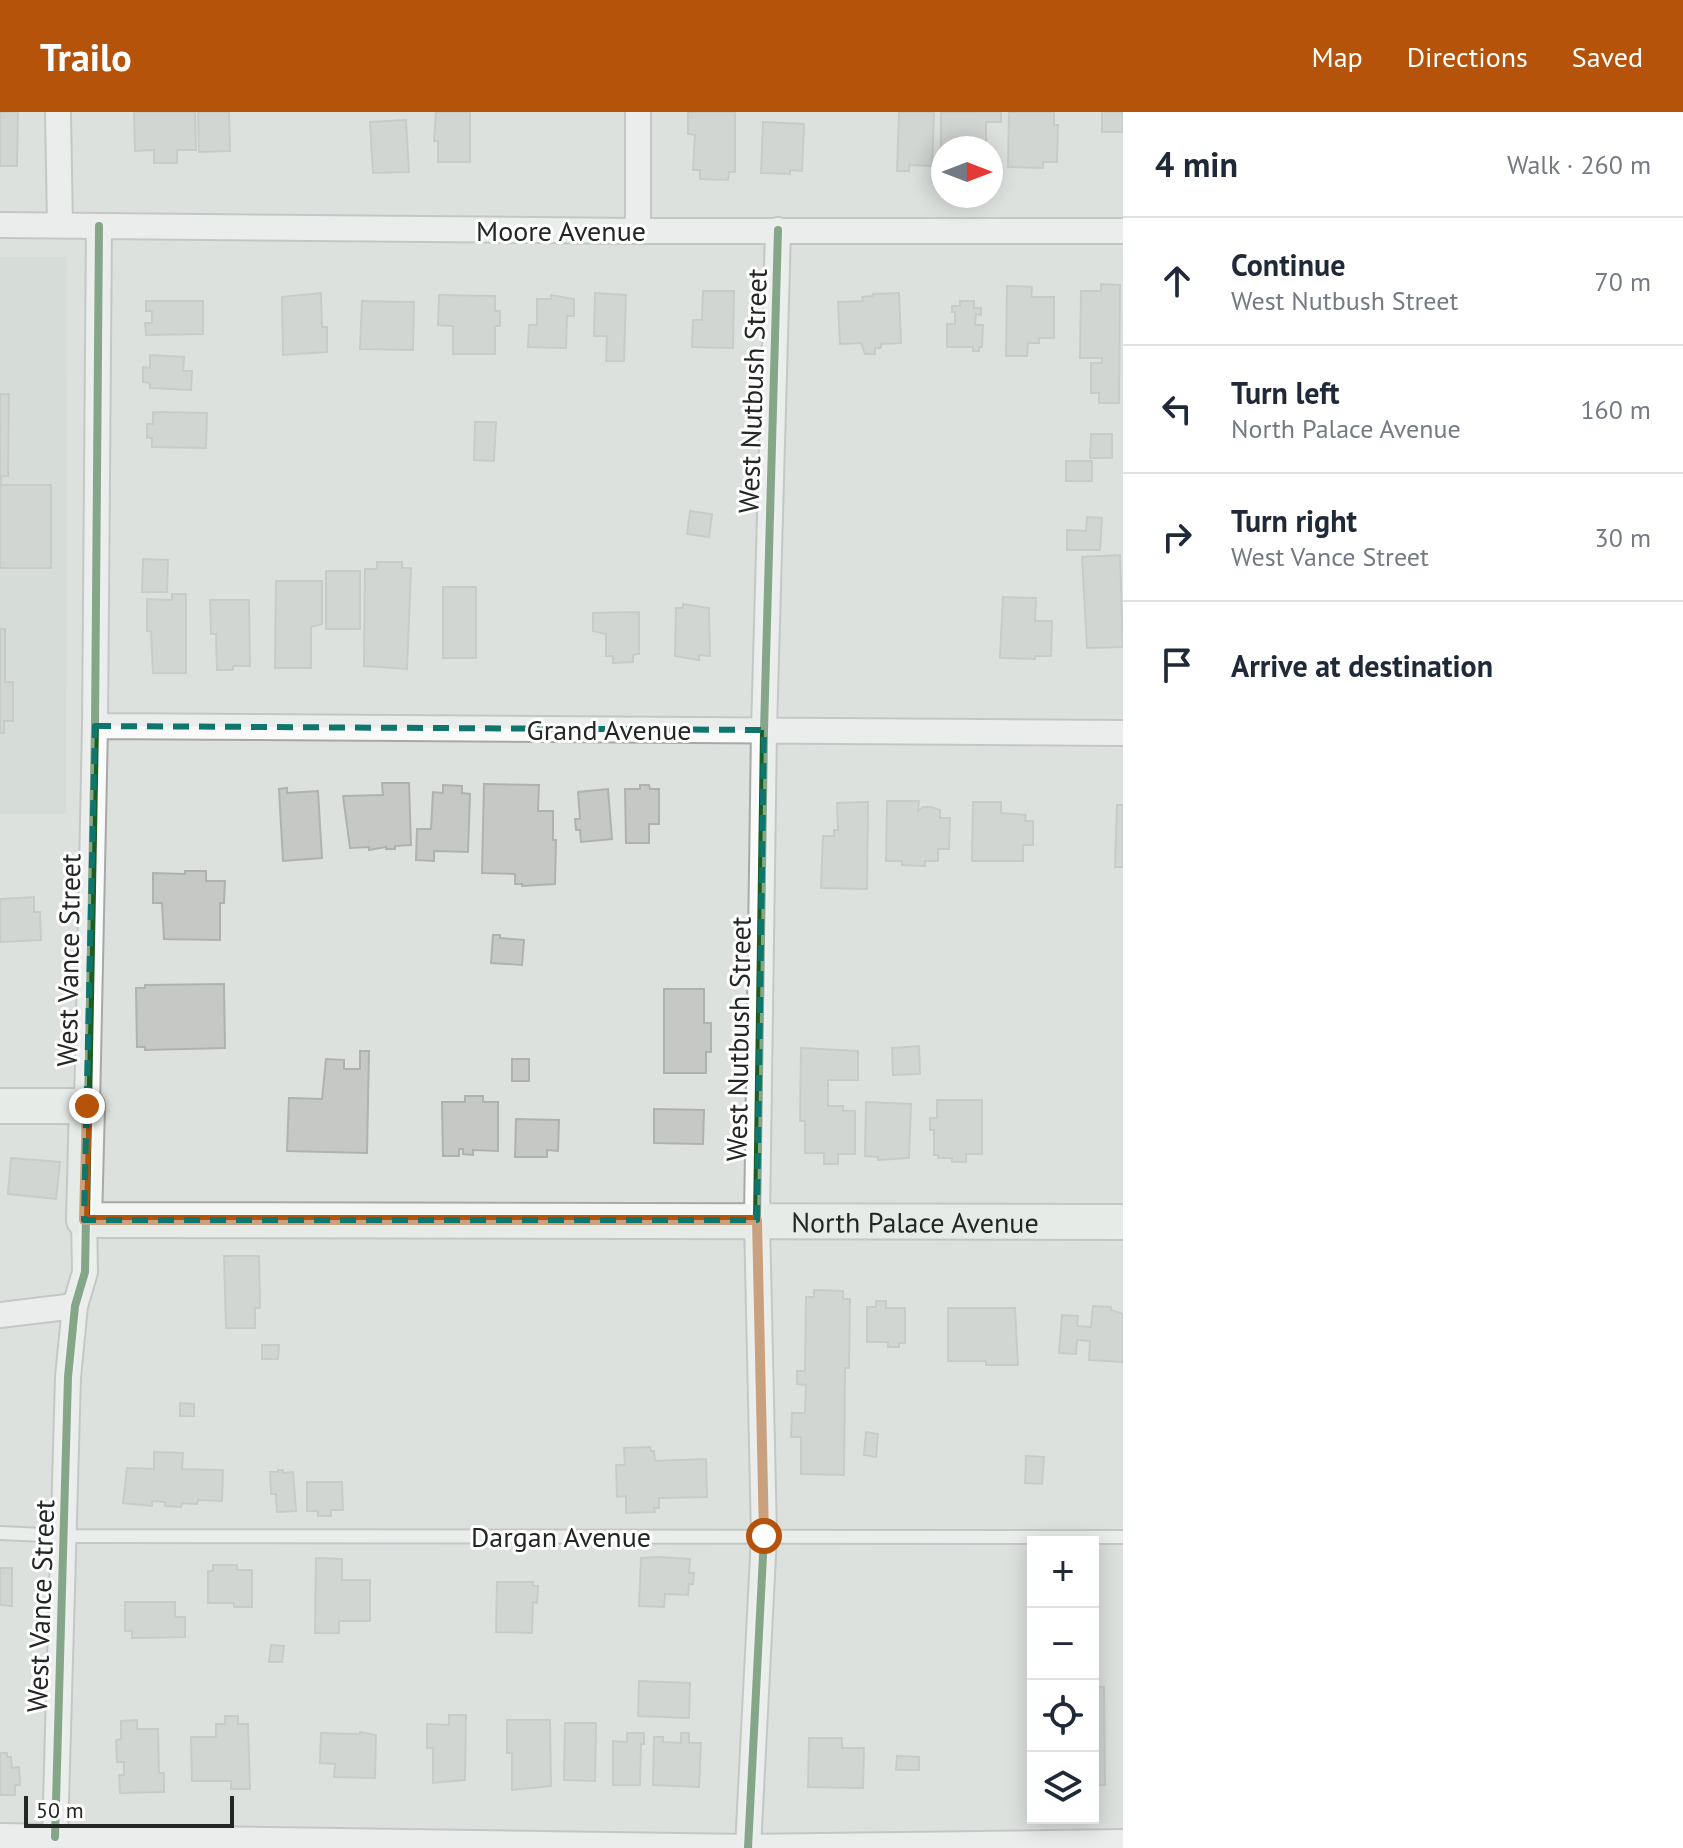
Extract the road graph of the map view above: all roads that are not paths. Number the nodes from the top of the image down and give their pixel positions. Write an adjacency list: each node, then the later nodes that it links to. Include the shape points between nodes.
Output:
1 (58, 112): 4 (street)
2 (638, 112): 7 (street)
3 (0, 225): 4 (street, Moore Avenue)
4 (60, 225): 5 (street, Moore Avenue)
5 (99, 226): 7 (street, Moore Avenue); 9 (street, West Vance Street)
6 (778, 230): 7 (street, Moore Avenue); 8 (street, Moore Avenue); 10 (street, West Nutbush Street)
7 (638, 231)
8 (1123, 231)
9 (95, 726): 10 (street, Grand Avenue); 13 (street, West Vance Street)
10 (764, 730): 11 (street, Grand Avenue); 15 (street, West Nutbush Street)
11 (1123, 733)
12 (0, 1106): 13 (street)
13 (87, 1106): 14 (street, West Vance Street)
14 (84, 1220): 15 (street, North Palace Avenue); 17 (street, West Vance Street, via 85,1272)
15 (757, 1220): 16 (street, North Palace Avenue); 21 (street, West Nutbush Street)
16 (1123, 1222)
17 (75, 1306): 18 (street); 20 (street, West Vance Street)
18 (0, 1315)
19 (0, 1533): 20 (lane, Dargan Avenue)
20 (65, 1536): 21 (lane, Dargan Avenue); 24 (street, West Vance Street)
21 (764, 1536): 22 (lane, Dargan Avenue); 26 (street, West Nutbush Street)
22 (1123, 1537)
23 (0, 1836): 24 (street)
24 (55, 1837): 26 (street)
25 (1123, 1842): 26 (street)
26 (748, 1847)

